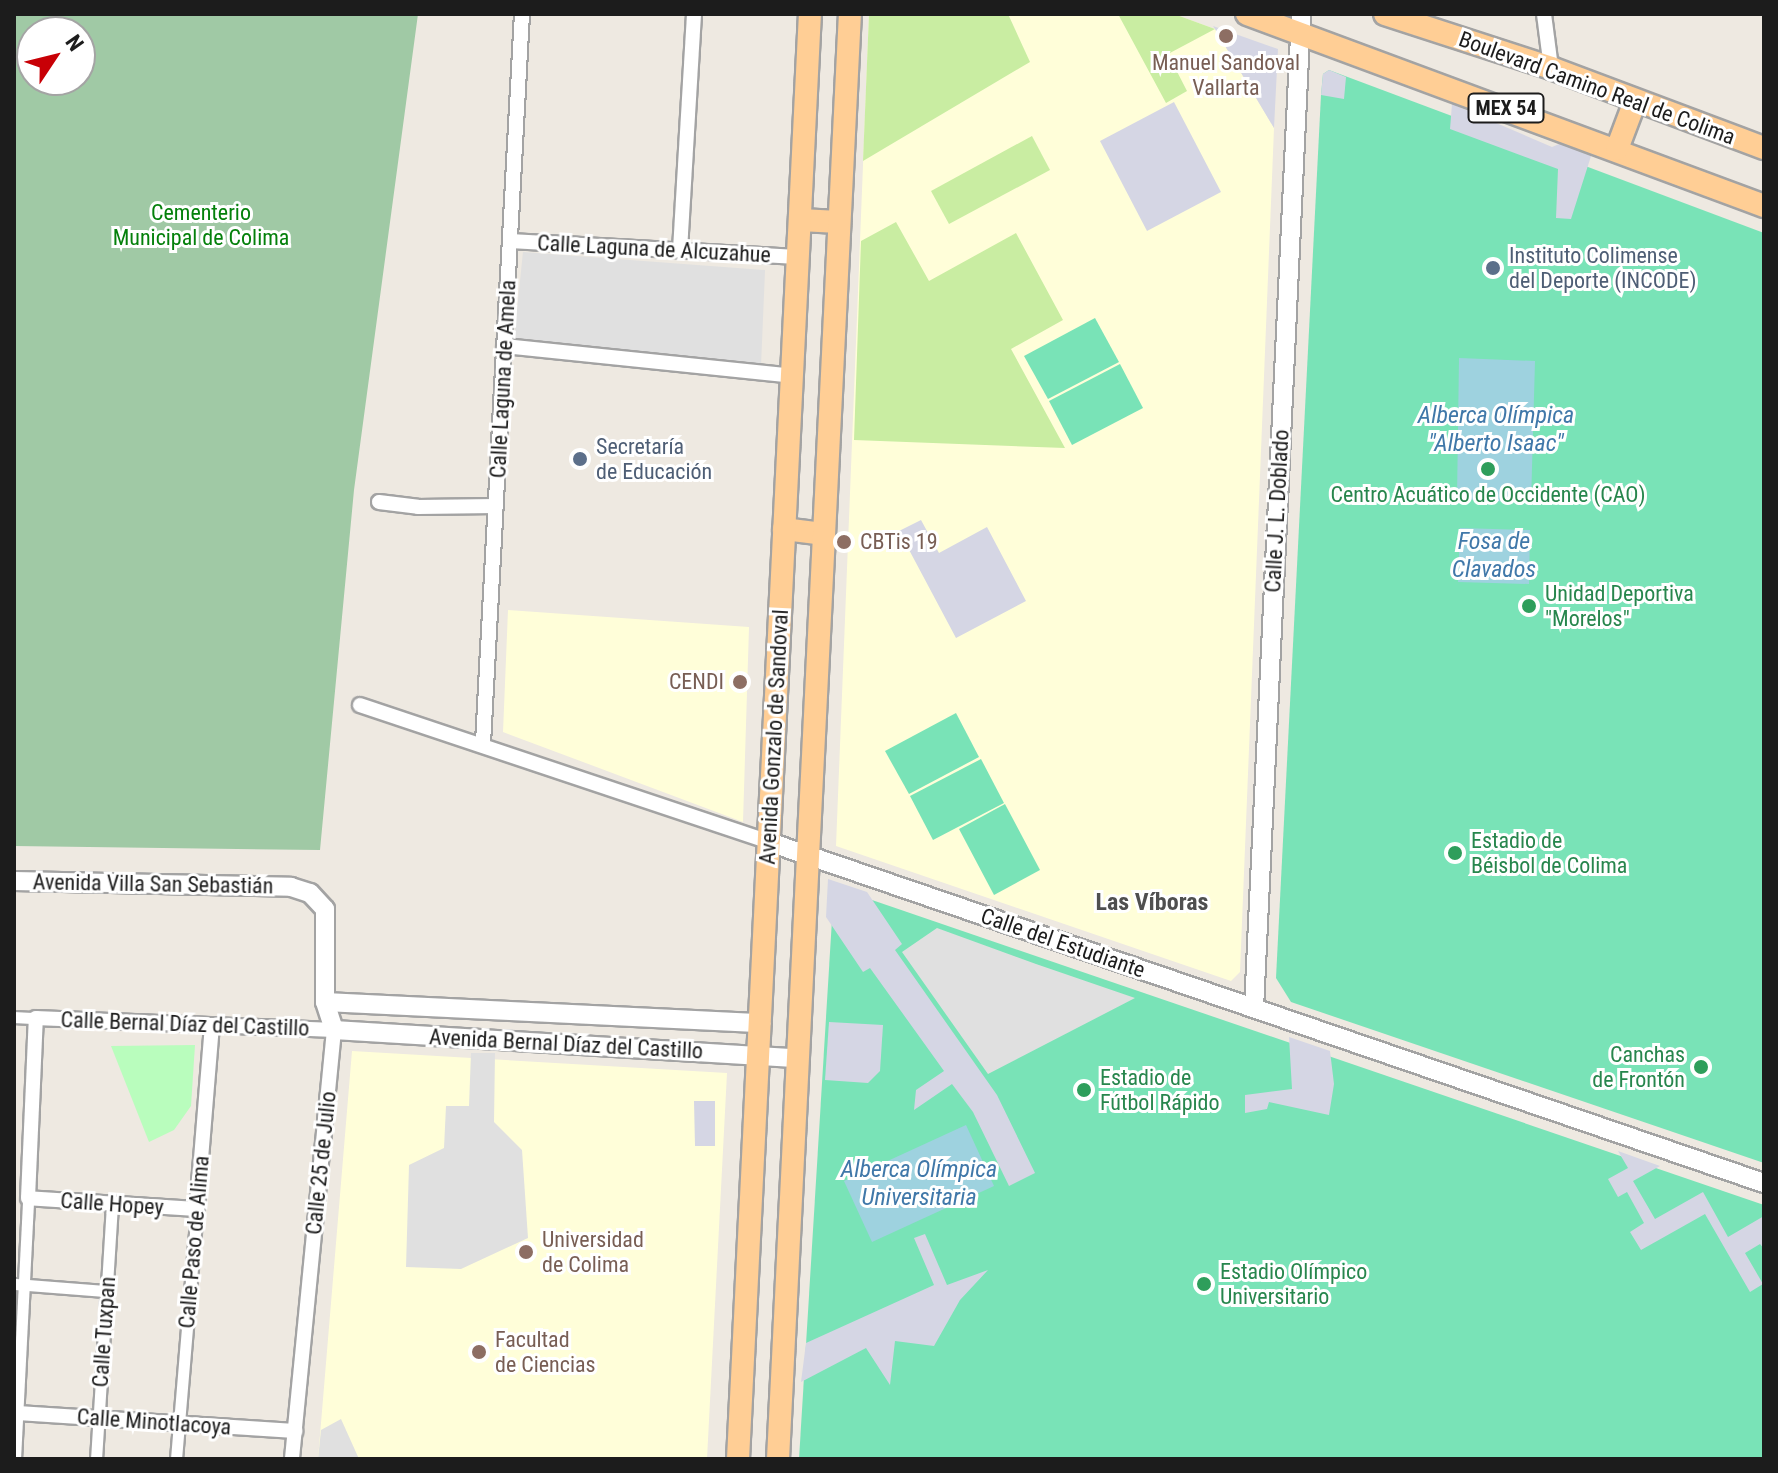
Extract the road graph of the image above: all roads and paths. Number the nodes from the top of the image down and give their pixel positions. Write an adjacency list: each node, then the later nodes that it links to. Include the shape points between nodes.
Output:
1 (522, 14): 16 (street, Calle Laguna de Amela)
2 (694, 14): 17 (street)
3 (810, 14): 14 (main road, Avenida Gonzalo de Sandoval)
4 (850, 14): 15 (main road, Avenida Gonzalo de Sandoval)
5 (1247, 14): 8 (main road, MEX 54)
6 (1385, 14): 9 (main road, Boulevard Camino Real de Colima / MEX 54)
7 (1544, 14): 9 (street)
8 (1300, 23): 12 (main road, MEX 54); 32 (street, Calle J. L. Doblado)
9 (1551, 68): 10 (main road, Boulevard Camino Real de Colima / MEX 54)
10 (1635, 101): 11 (main road, Boulevard Camino Real de Colima / MEX 54); 12 (main road)
11 (1764, 148)
12 (1617, 149): 13 (main road, MEX 54)
13 (1764, 206)
14 (800, 220): 15 (main road); 18 (main road, Avenida Gonzalo de Sandoval)
15 (839, 222): 24 (main road, Avenida Gonzalo de Sandoval)
16 (510, 241): 17 (street, Calle Laguna de Alcuzahue); 19 (street, Calle Laguna de Amela)
17 (680, 250): 18 (street, Calle Laguna de Alcuzahue)
18 (798, 257): 20 (main road, Avenida Gonzalo de Sandoval)
19 (504, 346): 20 (street); 22 (street, Calle Laguna de Amela)
20 (792, 376): 23 (main road, Avenida Gonzalo de Sandoval)
21 (379, 502): 22 (street)
22 (496, 506): 26 (street, Calle Laguna de Amela)
23 (784, 529): 24 (main road); 27 (main road, Avenida Gonzalo de Sandoval)
24 (824, 534): 28 (main road, Avenida Gonzalo de Sandoval)
25 (360, 705): 26 (street, Calle del Estudiante)
26 (483, 743): 27 (street, Calle del Estudiante)
27 (769, 842): 28 (street, Calle del Estudiante); 35 (main road, Avenida Gonzalo de Sandoval)
28 (809, 855): 32 (street, Calle del Estudiante); 39 (main road, Avenida Gonzalo de Sandoval)
29 (14, 881): 30 (street, Avenida Villa San Sebastián)
30 (291, 887): 31 (street, Calle 25 de Julio, via 310,893 325,909)
31 (325, 1002): 35 (street, Avenida Bernal Díaz del Castillo); 37 (street, Calle 25 de Julio)
32 (1254, 1008): 40 (street, Calle del Estudiante)
33 (14, 1017): 34 (street)
34 (36, 1018): 36 (street, Calle Bernal Díaz del Castillo); 41 (street)
35 (761, 1023): 38 (main road, Avenida Gonzalo de Sandoval)
36 (212, 1025): 37 (street, Calle Bernal Díaz del Castillo); 43 (street, Calle Paso de Alima)
37 (334, 1030): 38 (street, Avenida Bernal Díaz del Castillo); 49 (street, Calle 25 de Julio)
38 (758, 1056): 39 (street, Avenida Bernal Díaz del Castillo); 54 (main road, Avenida Gonzalo de Sandoval)
39 (798, 1058): 55 (main road, Avenida Gonzalo de Sandoval)
40 (1764, 1183)
41 (28, 1198): 42 (street, Calle Hopey); 44 (street)
42 (112, 1205): 43 (street, Calle Hopey); 45 (street, Calle Tuxpan)
43 (197, 1209): 48 (street, Calle Paso de Alima)
44 (19, 1285): 45 (street); 46 (street)
45 (106, 1291): 47 (street, Calle Tuxpan)
46 (16, 1412): 47 (street, Calle Minotlacoya); 50 (street)
47 (98, 1418): 48 (street, Calle Minotlacoya); 51 (street, Calle Tuxpan)
48 (179, 1423): 49 (street, Calle Minotlacoya); 52 (street, Calle Paso de Alima)
49 (295, 1431): 53 (street, Calle 25 de Julio)
50 (15, 1459)
51 (96, 1459)
52 (176, 1459)
53 (292, 1459)
54 (738, 1459)
55 (778, 1459)

